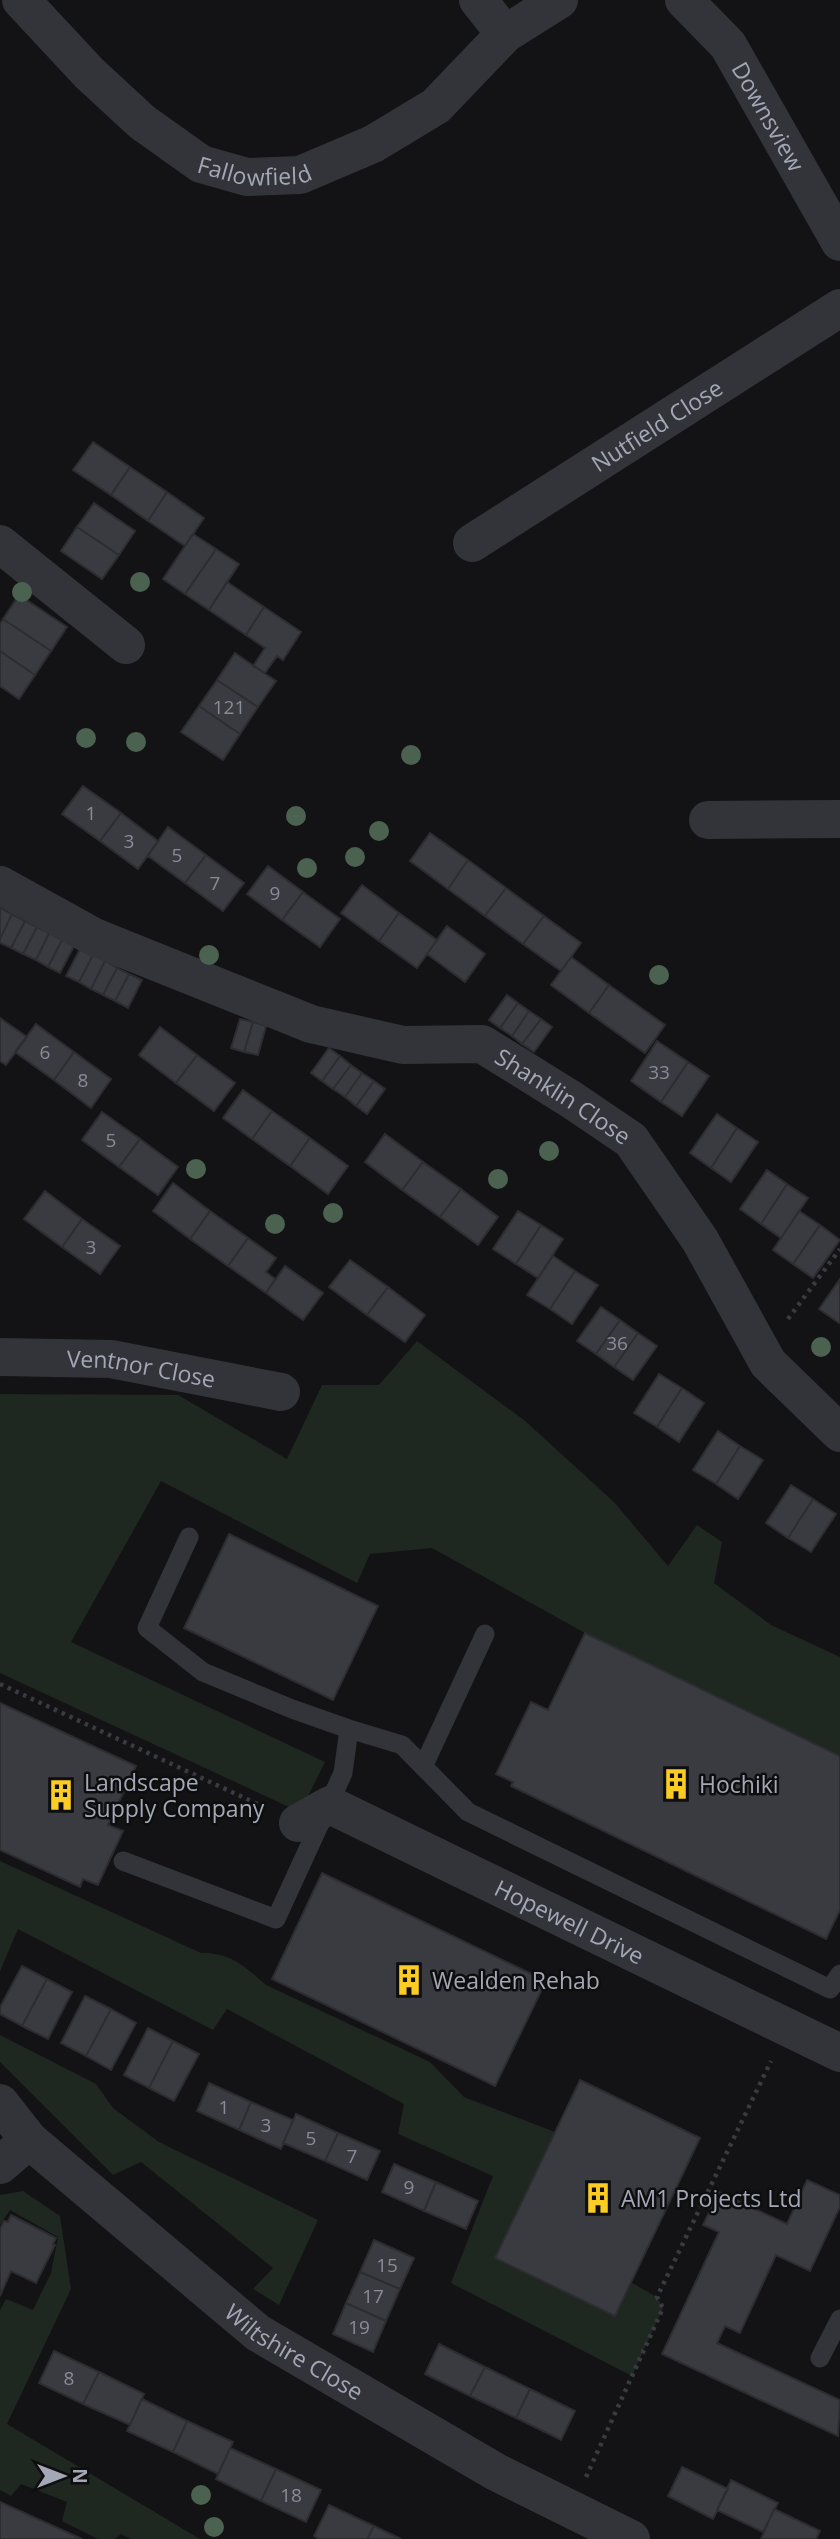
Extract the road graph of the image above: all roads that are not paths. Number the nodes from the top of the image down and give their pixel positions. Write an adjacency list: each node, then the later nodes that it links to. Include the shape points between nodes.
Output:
1 (21, 0): 5 (street, Fallowfield, via 89,73 142,121 201,164 247,177 300,176 373,144 436,106)
2 (478, 0): 5 (street)
3 (559, 0): 5 (street)
4 (684, 0): 6 (street, Downsview, via 728,45)
5 (505, 34)
6 (840, 242)
7 (840, 308): 8 (street, Nutfield Close)
8 (472, 543)
9 (0, 544): 10 (street)
10 (126, 645)
11 (840, 819): 12 (street)
12 (708, 820)
13 (0, 885): 16 (street, Shanklin Close, via 94,936 311,1024 404,1045 482,1044 631,1140 700,1240 768,1363)
14 (0, 1357): 15 (street, Ventnor Close, via 111,1359)
15 (281, 1392)
16 (840, 1433)
17 (188, 1538): 19 (lane, via 147,1628 203,1672)
18 (485, 1634): 20 (lane)
19 (349, 1729): 20 (lane, via 402,1745); 21 (lane, via 343,1773)
20 (423, 1767): 23 (lane, via 468,1812 830,1989)
21 (314, 1814): 22 (lane, via 276,1919); 24 (street, Hopewell Drive)
22 (123, 1861)
23 (840, 1974)
24 (840, 2053)
25 (0, 2103): 26 (street, Wiltshire Close)
26 (29, 2140): 27 (street); 30 (street, Wiltshire Close, via 258,2333 496,2472)
27 (0, 2165)
28 (840, 2319): 29 (lane)
29 (820, 2358)
30 (631, 2539)

